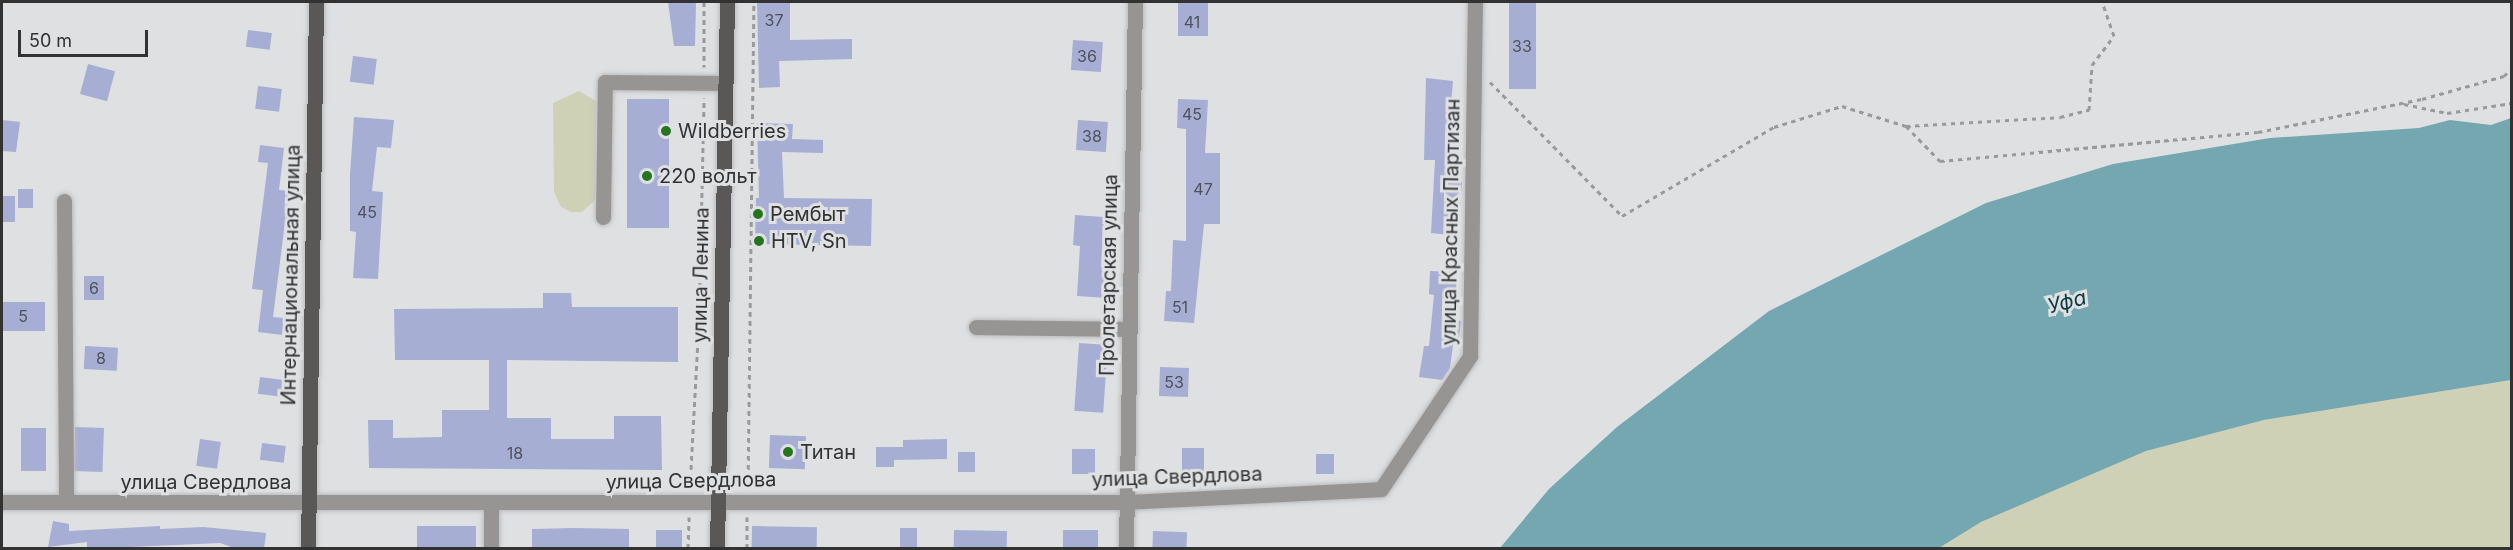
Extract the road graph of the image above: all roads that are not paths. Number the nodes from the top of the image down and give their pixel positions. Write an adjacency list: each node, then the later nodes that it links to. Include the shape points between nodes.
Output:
1 (316, 2): 15 (main road, Интернациональная улица)
2 (727, 2): 5 (main road, улица Ленина)
3 (1135, 2): 9 (street, Пролетарская улица)
4 (1475, 2): 10 (street, улица Красных Партизан, via 1470,356)
5 (725, 83): 7 (street, via 605,82); 11 (main road, улица Ленина)
6 (64, 201): 13 (street)
7 (603, 218)
8 (976, 327): 9 (street)
9 (1129, 329): 14 (street, Пролетарская улица)
10 (1381, 489): 14 (street, улица Свердлова)
11 (718, 501): 14 (street, улица Свердлова); 16 (street, улица Свердлова); 19 (main road, улица Ленина)
12 (2, 502): 13 (street, улица Свердлова)
13 (66, 502): 15 (street, улица Свердлова)
14 (1126, 502): 20 (street, Пролетарская улица)
15 (309, 503): 16 (street, улица Свердлова); 17 (main road, Интернациональная улица)
16 (491, 504): 18 (street)
17 (308, 549)
18 (491, 549)
19 (717, 549)
20 (1125, 549)

